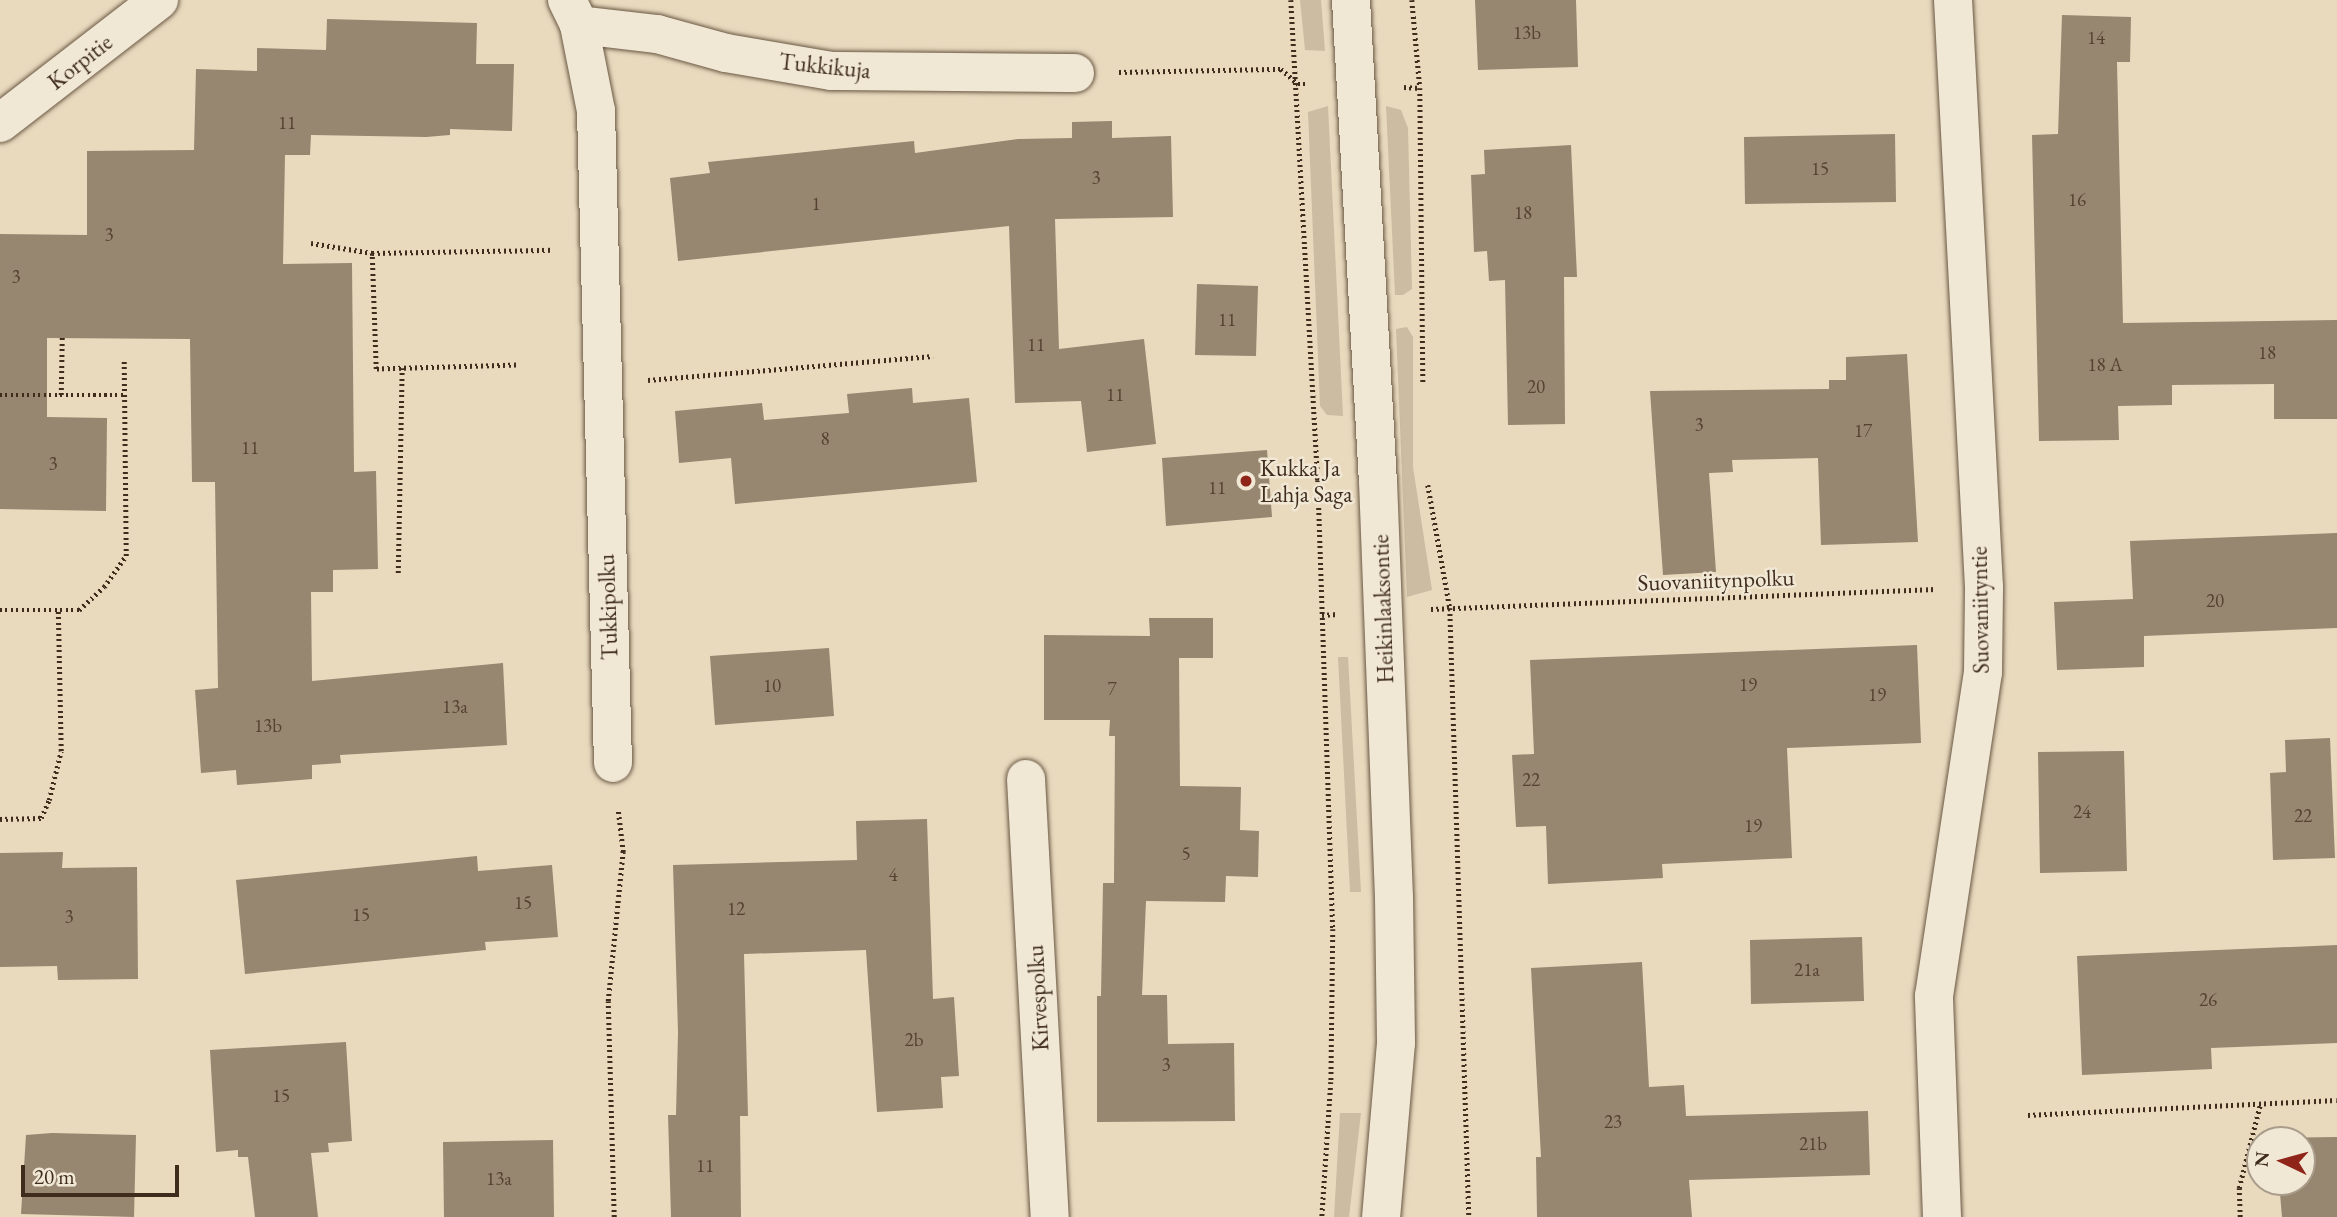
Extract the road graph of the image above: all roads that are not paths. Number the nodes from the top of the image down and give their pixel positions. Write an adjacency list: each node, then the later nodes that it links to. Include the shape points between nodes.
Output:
1 (159, 0): 6 (street, Korpitie)
2 (1351, 0): 10 (street, Heikinlaaksontie, via 1378,481 1394,898 1396,1043)
3 (1953, 0): 11 (street, Suovaniityntie, via 1984,587 1983,672 1934,996)
4 (573, 13): 5 (street, Tukkikuja, via 726,53 831,71); 7 (street, Tukkipolku, via 596,111)
5 (1075, 73)
6 (0, 123)
7 (613, 763)
8 (1026, 779): 9 (street, Kirvespolku)
9 (1050, 1217)
10 (1381, 1217)
11 (1942, 1217)

